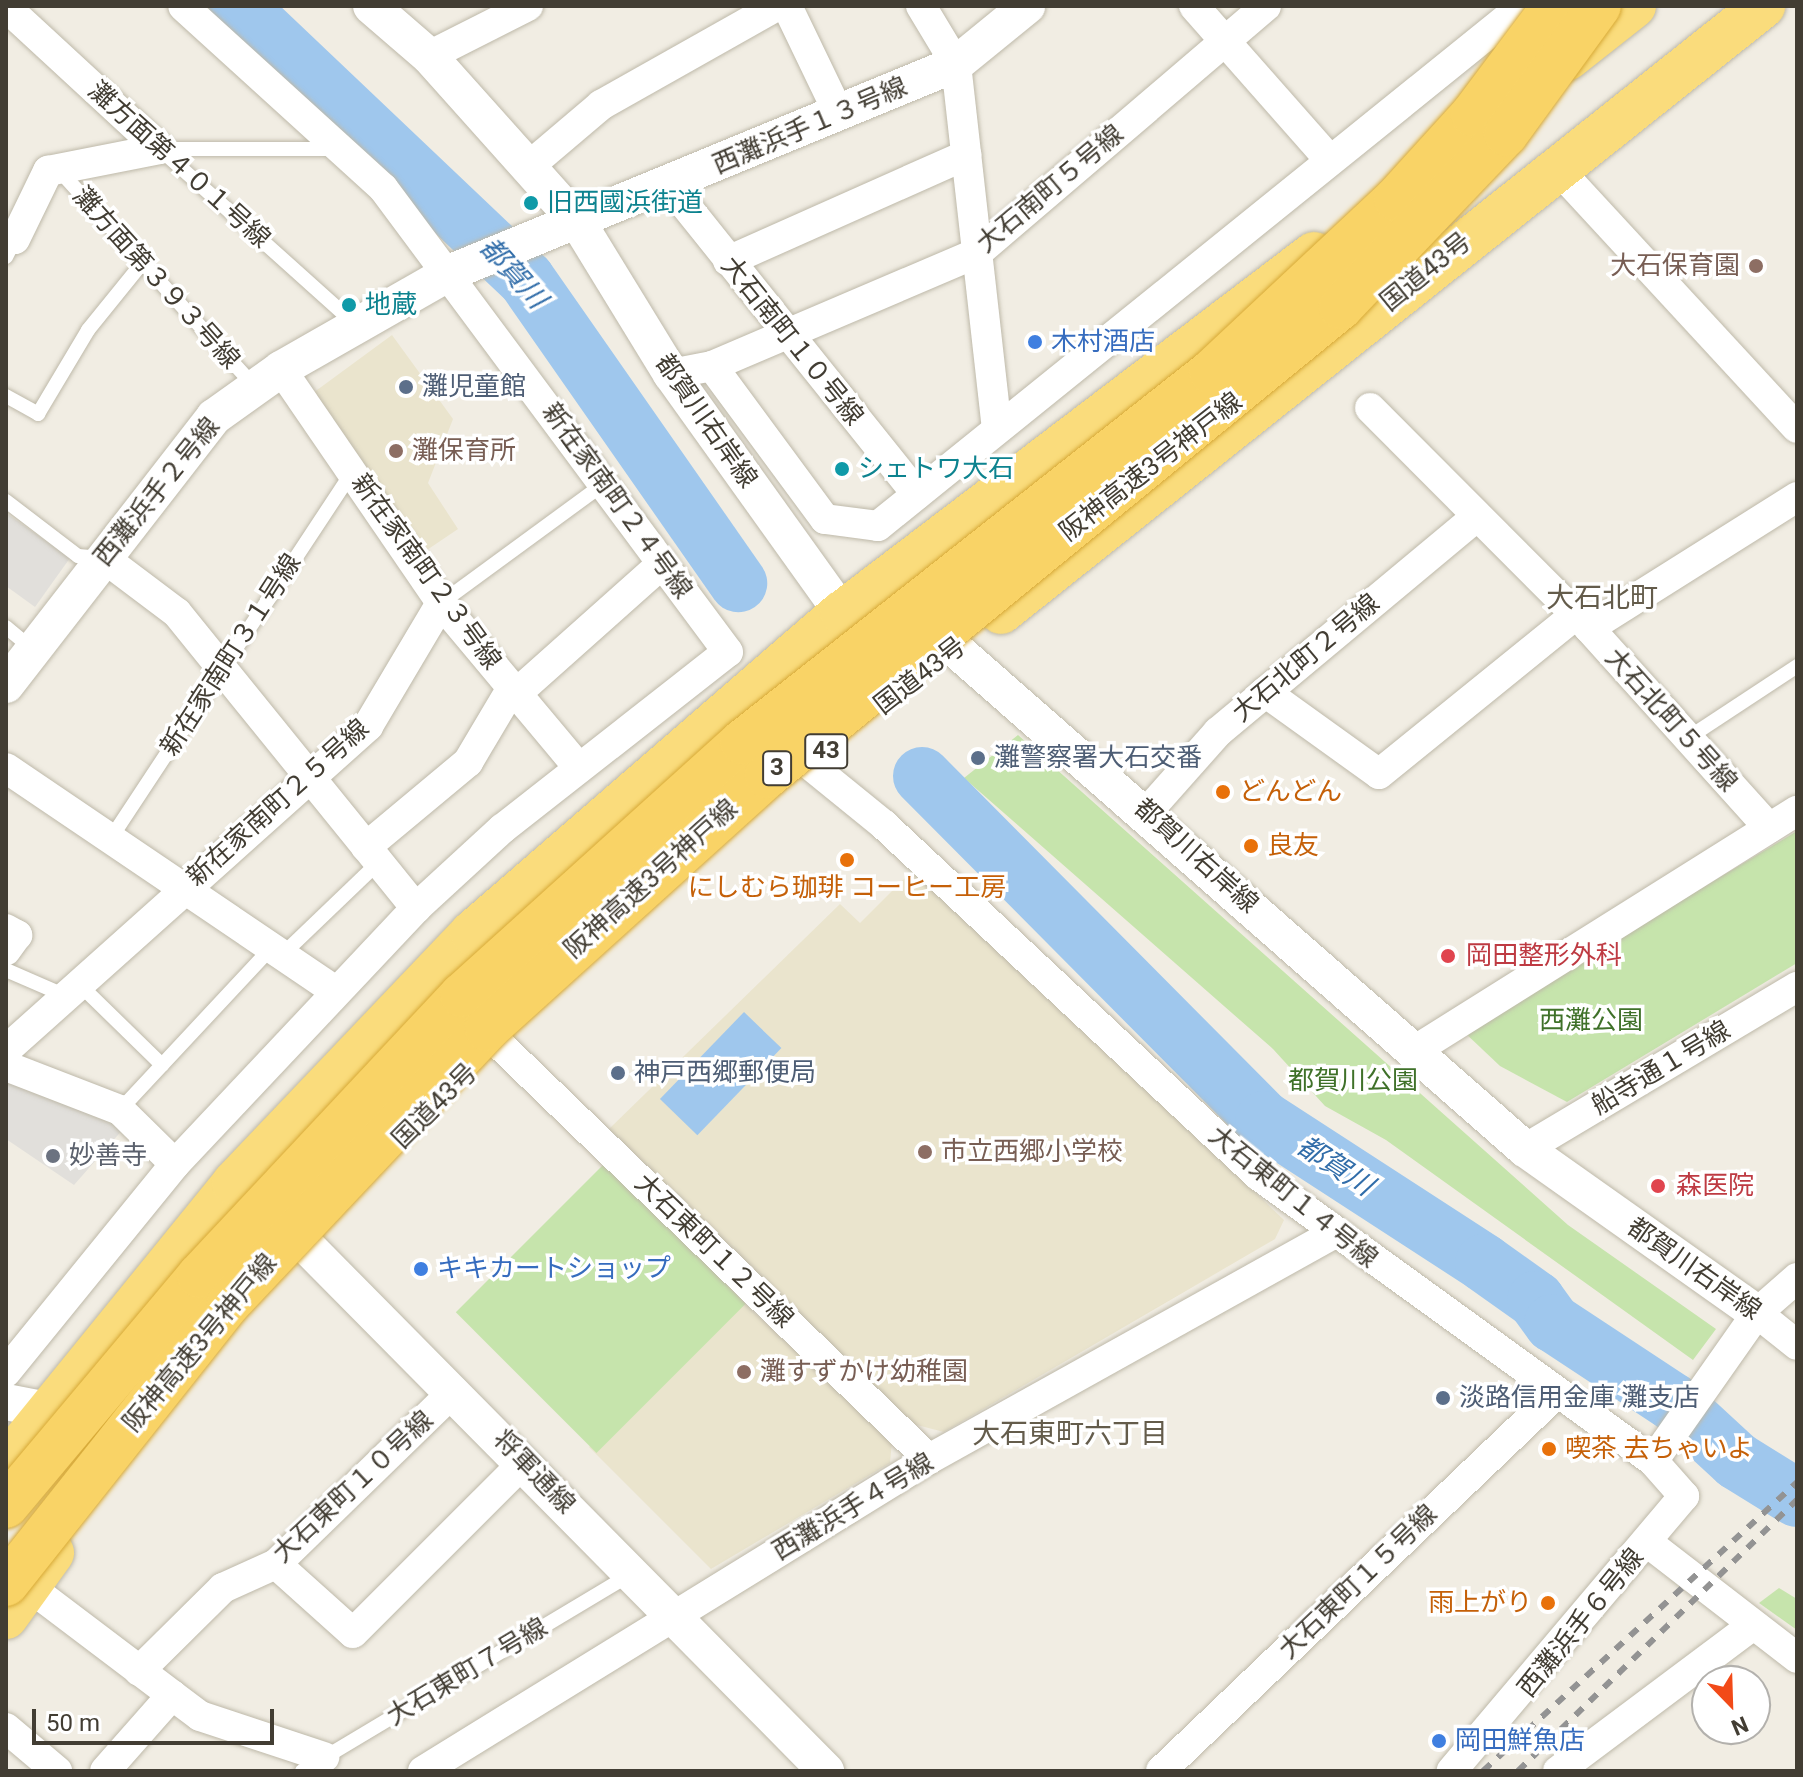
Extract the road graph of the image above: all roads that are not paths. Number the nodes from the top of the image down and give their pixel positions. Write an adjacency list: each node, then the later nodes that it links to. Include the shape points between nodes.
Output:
1 (183, 6): 19 (street, 新在家南町２４号線)
2 (371, 6): 15 (street, 都賀川右岸線)
3 (528, 6): 15 (street)
4 (777, 6): 22 (street, via 601,105)
5 (787, 6): 17 (street)
6 (921, 6): 16 (street)
7 (1027, 6): 16 (street, 西灘浜手１３号線)
8 (1194, 6): 14 (street)
9 (1266, 6): 14 (street, 大石南町５号線)
10 (1763, 6): 23 (highway, 国道43号 / 43)
11 (6, 7): 18 (street, 灘方面第４０１号線)
12 (1531, 7): 13 (street); 21 (street); 101 (highway, 阪神高速3号神戸線 / 3, bridge, via 1473,114 1396,199 1223,361 742,742 462,995 209,1264)
13 (1618, 10): 50 (highway); 105 (highway, 阪神高速3号神戸線 / 3, bridge, via 1341,307 767,776 487,1029 229,1303)
14 (1223, 41): 21 (street); 28 (street, 大石南町５号線)
15 (429, 56): 22 (street, 都賀川右岸線)
16 (956, 64): 17 (street, 西灘浜手１３号線); 20 (street)
17 (839, 114): 25 (street, 西灘浜手１３号線)
18 (160, 149): 19 (lane); 24 (street); 32 (lane, 灘方面第４０１号線)
19 (344, 149): 31 (street, 新在家南町２４号線)
20 (966, 155): 28 (street); 29 (street)
21 (1330, 160): 40 (street)
22 (528, 167): 26 (street, 都賀川右岸線)
23 (1556, 167): 39 (street); 53 (highway, 国道43号 / 43)
24 (58, 169): 27 (street, via 48,171); 30 (lane, 灘方面第３９３号線)
25 (670, 186): 26 (street, 西灘浜手１３号線); 29 (street, 大石南町１０号線)
26 (563, 230): 31 (street, 西灘浜手１３号線); 35 (street, 都賀川右岸線)
27 (9, 244)
28 (977, 253): 33 (street, 大石南町５号線); 40 (street)
29 (728, 261): 33 (street, 大石南町１０号線)
30 (143, 262): 36 (lane, 灘方面第３９３号線); 37 (lane, via 88,330 38,414)
31 (458, 270): 32 (street, 西灘浜手２号線); 42 (street, 新在家南町２４号線)
32 (353, 322): 36 (street, 西灘浜手２号線)
33 (784, 335): 34 (street, 大石南町５号線); 43 (street, 大石南町１０号線)
34 (712, 366): 35 (street, 大石南町５号線); 43 (street, via 825,519 878,526)
35 (671, 374): 50 (street, 都賀川右岸線)
36 (268, 378): 41 (street, 新在家南町２３号線); 47 (street, 西灘浜手２号線, via 214,417)
37 (6, 396)
38 (1370, 408): 46 (street, 大石北町５号線)
39 (1797, 428)
40 (997, 429): 43 (street)
41 (352, 473): 49 (street, 新在家南町２３号線); 56 (lane, 新在家南町３１号線)
42 (605, 483): 48 (street, 新在家南町２４号線); 49 (lane, 新在家南町２５号線)
43 (917, 494)
44 (1797, 497): 51 (street)
45 (6, 501): 47 (lane, via 78,556)
46 (1477, 516): 51 (street, 大石北町５号線); 59 (street, 大石北町２号線)
47 (104, 558): 54 (street, 西灘浜手２号線); 56 (street, via 177,613)
48 (663, 563): 58 (street); 63 (street, 新在家南町２４号線, via 728,652)
49 (441, 603): 58 (street, 新在家南町２３号線); 64 (street, 新在家南町２５号線, via 368,726)
50 (842, 613): 53 (street, 都賀川右岸線); 87 (highway, via 472,933)
51 (1582, 622): 59 (street, via 1379,774); 60 (street, 大石北町５号線)
52 (6, 627): 54 (lane)
53 (955, 649): 61 (highway, 国道43号 / 43); 66 (street, 都賀川右岸線)
54 (33, 650): 57 (street, 西灘浜手２号線)
55 (1797, 666): 60 (lane)
56 (222, 670): 64 (street); 68 (lane, 新在家南町３１号線)
57 (6, 685)
58 (514, 690): 63 (street, 新在家南町２３号線); 69 (street, via 468,762)
59 (1265, 692): 66 (street, 大石北町２号線, via 1218,732)
60 (1688, 738): 67 (street, 大石北町５号線)
61 (809, 764): 79 (highway, 国道43号 / 43); 88 (street, 大石東町１４号線, via 884,825 1258,1175)
62 (6, 768): 68 (street)
63 (579, 768): 71 (street)
64 (308, 778): 69 (street); 70 (street, 新在家南町２５号線)
65 (1797, 811): 67 (street)
66 (1147, 812): 81 (street, 都賀川右岸線)
67 (1769, 828): 81 (street)
68 (111, 838): 70 (street)
69 (372, 855): 71 (street); 74 (lane)
70 (185, 886): 74 (street); 77 (street, 新在家南町２５号線)
71 (416, 908): 78 (street)
72 (6, 929): 73 (street, via 17,935)
73 (6, 950)
74 (277, 951): 78 (street); 82 (lane)
75 (6, 970): 77 (lane)
76 (1797, 987): 85 (street, 船寺通１号線)
77 (72, 990): 80 (street, 新在家南町２５号線); 82 (lane)
78 (334, 990): 86 (street)
79 (498, 1043): 89 (highway, 国道43号 / 43); 98 (street, 大石東町１２号線)
80 (6, 1050)
81 (1414, 1051): 85 (street, 都賀川右岸線)
82 (162, 1065): 84 (lane)
83 (6, 1066): 84 (street)
84 (120, 1110): 86 (street)
85 (1525, 1149): 91 (street, 都賀川右岸線)
86 (175, 1164): 93 (street)
87 (234, 1183): 89 (street, 将軍通線); 96 (highway)
88 (1333, 1234): 95 (street, 大石東町１４号線); 98 (street, 西灘浜手４号線)
89 (304, 1236): 94 (street, 将軍通線); 105 (highway, 国道43号 / 43)
90 (1797, 1278): 91 (street)
91 (1757, 1313): 92 (street, 都賀川右岸線); 97 (street)
92 (1797, 1345)
93 (6, 1372)
94 (454, 1391): 99 (street, 将軍通線); 103 (street, 大石東町１０号線)
95 (1557, 1393): 97 (street, 大石東町１４号線); 112 (street, 大石東町１５号線)
96 (26, 1406): 100 (highway)
97 (1658, 1453): 102 (street, 大石東町１４号線, via 1684,1496)
98 (929, 1459): 106 (street, 西灘浜手４号線)
99 (524, 1462): 103 (street, via 353,1633); 104 (street, 将軍通線)
100 (6, 1464)
101 (6, 1506)
102 (1647, 1542): 107 (street, 西灘浜手６号線); 119 (street, 西灘浜手６号線)
103 (276, 1564): 109 (street, 大石東町１０号線, via 223,1588)
104 (632, 1573): 106 (street, 将軍通線); 113 (lane, 大石東町７号線)
105 (13, 1596): 109 (street)
106 (674, 1616): 116 (street, 西灘浜手４号線); 117 (street, 将軍通線)
107 (1752, 1626): 108 (street, 西灘浜手６号線); 120 (street)
108 (1797, 1658)
109 (139, 1671): 110 (street)
110 (172, 1695): 113 (street, via 200,1716); 115 (street)
111 (6, 1728): 114 (street)
112 (1191, 1759): 118 (street, 大石東町１５号線)
113 (313, 1764)
114 (57, 1771)
115 (105, 1771)
116 (423, 1771)
117 (826, 1771)
118 (1161, 1771)
119 (1452, 1771)
120 (1558, 1771)

